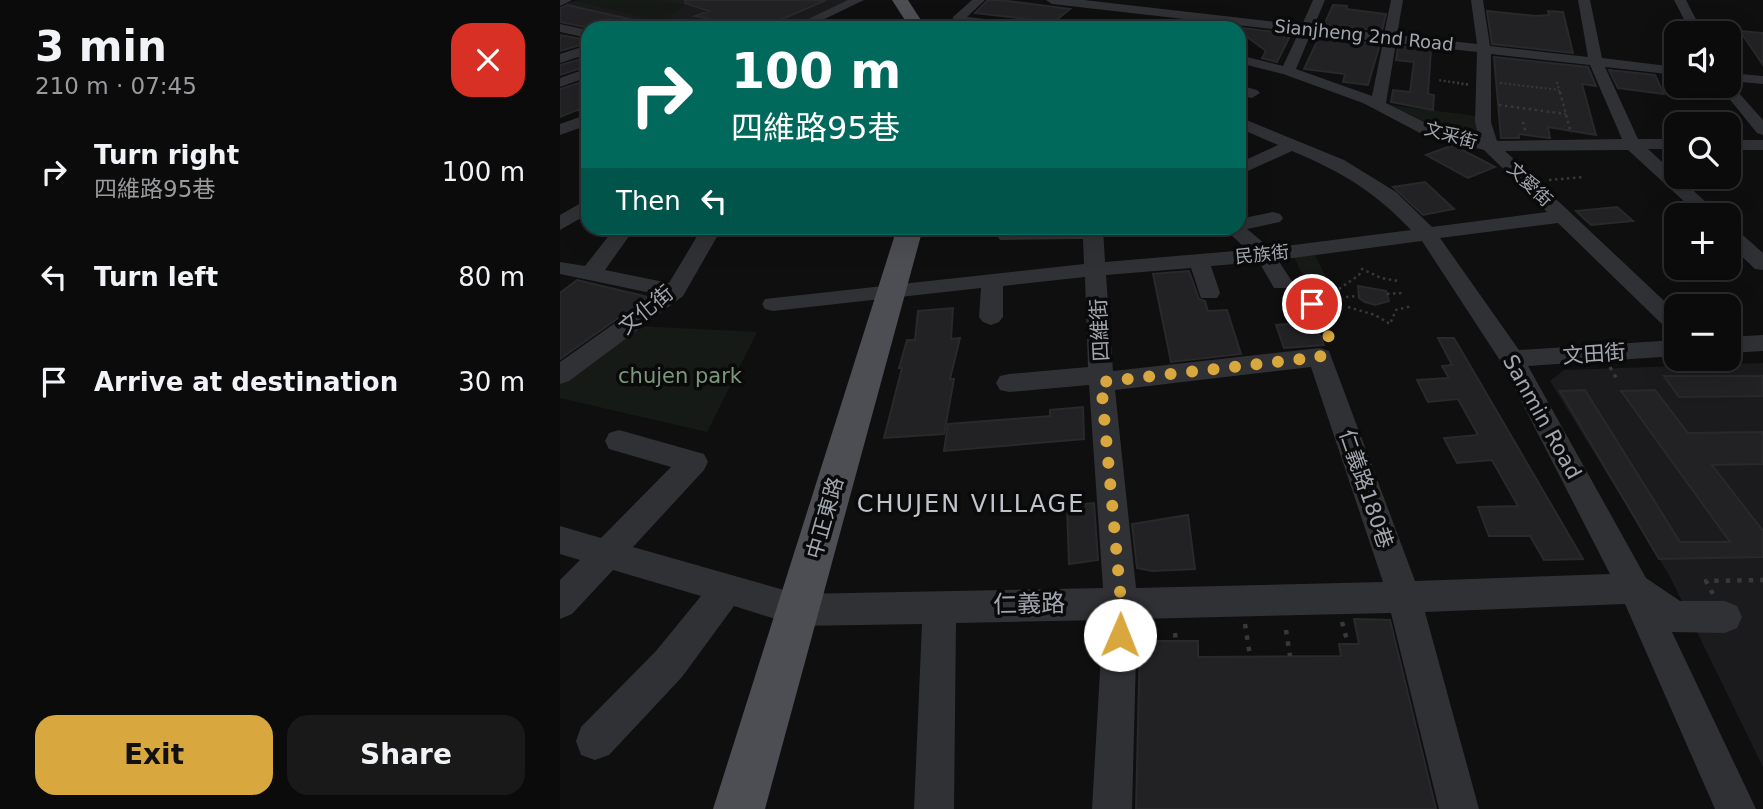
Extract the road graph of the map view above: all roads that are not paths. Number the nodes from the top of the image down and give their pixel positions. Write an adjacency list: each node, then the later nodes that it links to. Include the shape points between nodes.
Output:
1 (566, 0): 11 (street)
2 (858, 0): 14 (street)
3 (979, 0): 16 (street, via 957,20)
4 (1052, 0): 13 (street, Sianjheng 2nd Road)
5 (1111, 0): 13 (street, Sianjheng 2nd Road)
6 (1319, 0): 18 (street)
7 (1397, 0): 21 (street)
8 (1477, 0): 22 (street, 文愛街)
9 (1584, 0): 24 (street)
10 (1680, 0): 17 (street)
11 (560, 2)
12 (905, 2): 15 (main road)
13 (1193, 8): 18 (street, Sianjheng 2nd Road)
14 (811, 21)
15 (914, 21)
16 (966, 21)
17 (1691, 21)
18 (1307, 25): 21 (street, Sianjheng 2nd Road); 30 (street)
19 (560, 27): 20 (street)
20 (581, 32)
21 (1393, 35): 22 (street, Sianjheng 2nd Road); 37 (street)
22 (1484, 45): 24 (street, Sianjheng 2nd Road); 47 (street, 文愛街, via 1483,122)
23 (581, 52): 25 (street)
24 (1595, 58): 27 (street, Sianjheng 2nd Road); 28 (street, Sianjheng 2nd Road); 42 (street)
25 (560, 60)
26 (1246, 60): 30 (street, 文采街)
27 (1664, 63)
28 (1664, 69)
29 (1741, 70): 31 (street)
30 (1288, 71): 37 (street, 文采街)
31 (1763, 73)
32 (581, 75): 35 (street)
33 (1741, 77): 34 (street)
34 (1763, 80)
35 (560, 83)
36 (1736, 98): 41 (street)
37 (1378, 104): 47 (street, 文采街, via 1426,130)
38 (581, 121): 40 (street)
39 (1246, 125): 44 (street, Sanmin Road)
40 (562, 128)
41 (1763, 130)
42 (1632, 144): 43 (street, 文采街); 47 (street, 文采街); 49 (street)
43 (1664, 144)
44 (1291, 145): 48 (street); 61 (street, Sanmin Road, via 1338,164 1390,196)
45 (1741, 145): 46 (street)
46 (1763, 145)
47 (1490, 146): 51 (street, 文愛街)
48 (1246, 167)
49 (1697, 203)
50 (581, 209): 53 (street)
51 (1563, 216): 61 (street, 民族街); 76 (street, 文愛街)
52 (1273, 218): 54 (street)
53 (561, 219)
54 (1246, 224)
55 (619, 235): 68 (street)
56 (708, 235): 73 (street, 文化街)
57 (908, 235): 72 (main road, 中正東路)
58 (1022, 235): 62 (street)
59 (1094, 235): 67 (street, 四維街)
60 (1245, 235): 64 (street)
61 (1427, 235): 64 (street, 民族街); 81 (street, Sanmin Road)
62 (1007, 236)
63 (1741, 244): 66 (street)
64 (1274, 254): 65 (street, 民族街); 70 (street)
65 (1199, 260): 67 (street, 民族街); 74 (street)
66 (1763, 264)
67 (1097, 269): 69 (street, 民族街); 84 (street, 四維街)
68 (577, 272): 71 (street); 73 (street)
69 (992, 279): 72 (street, 民族街); 77 (street)
70 (1283, 283)
71 (560, 288)
72 (892, 289): 75 (street, 民族街); 95 (main road, 中正東路)
73 (675, 291): 83 (street, 文化街)
74 (1209, 293)
75 (773, 303)
76 (1664, 313)
77 (991, 317)
78 (1763, 343): 79 (street)
79 (1741, 344)
80 (1664, 349): 81 (street, 文田街)
81 (1512, 359): 89 (street, Sanmin Road)
82 (1324, 369): 84 (street); 91 (street, 仁義路180巷)
83 (560, 375)
84 (1102, 379): 85 (street); 92 (street, 四維街)
85 (1009, 383)
86 (619, 442): 88 (street, via 694,462)
87 (560, 540): 88 (street, 仁義路)
88 (605, 554): 90 (street, 仁義路); 93 (street)
89 (1634, 588): 91 (street, 仁義路); 96 (street, via 1675,617); 102 (street, Sanmin Road)
90 (727, 589): 95 (street, 仁義路); 97 (street, via 669,664)
91 (1404, 597): 92 (street, 仁義路); 101 (street)
92 (1121, 602): 94 (street, 仁義路); 100 (street, 四維街, via 1127,742)
93 (560, 603)
94 (939, 606): 95 (street, 仁義路); 99 (street)
95 (798, 610): 98 (main road, 中正東路)
96 (1725, 617)
97 (595, 741)
98 (740, 809)
99 (934, 809)
100 (1112, 809)
101 (1459, 809)
102 (1736, 809)

